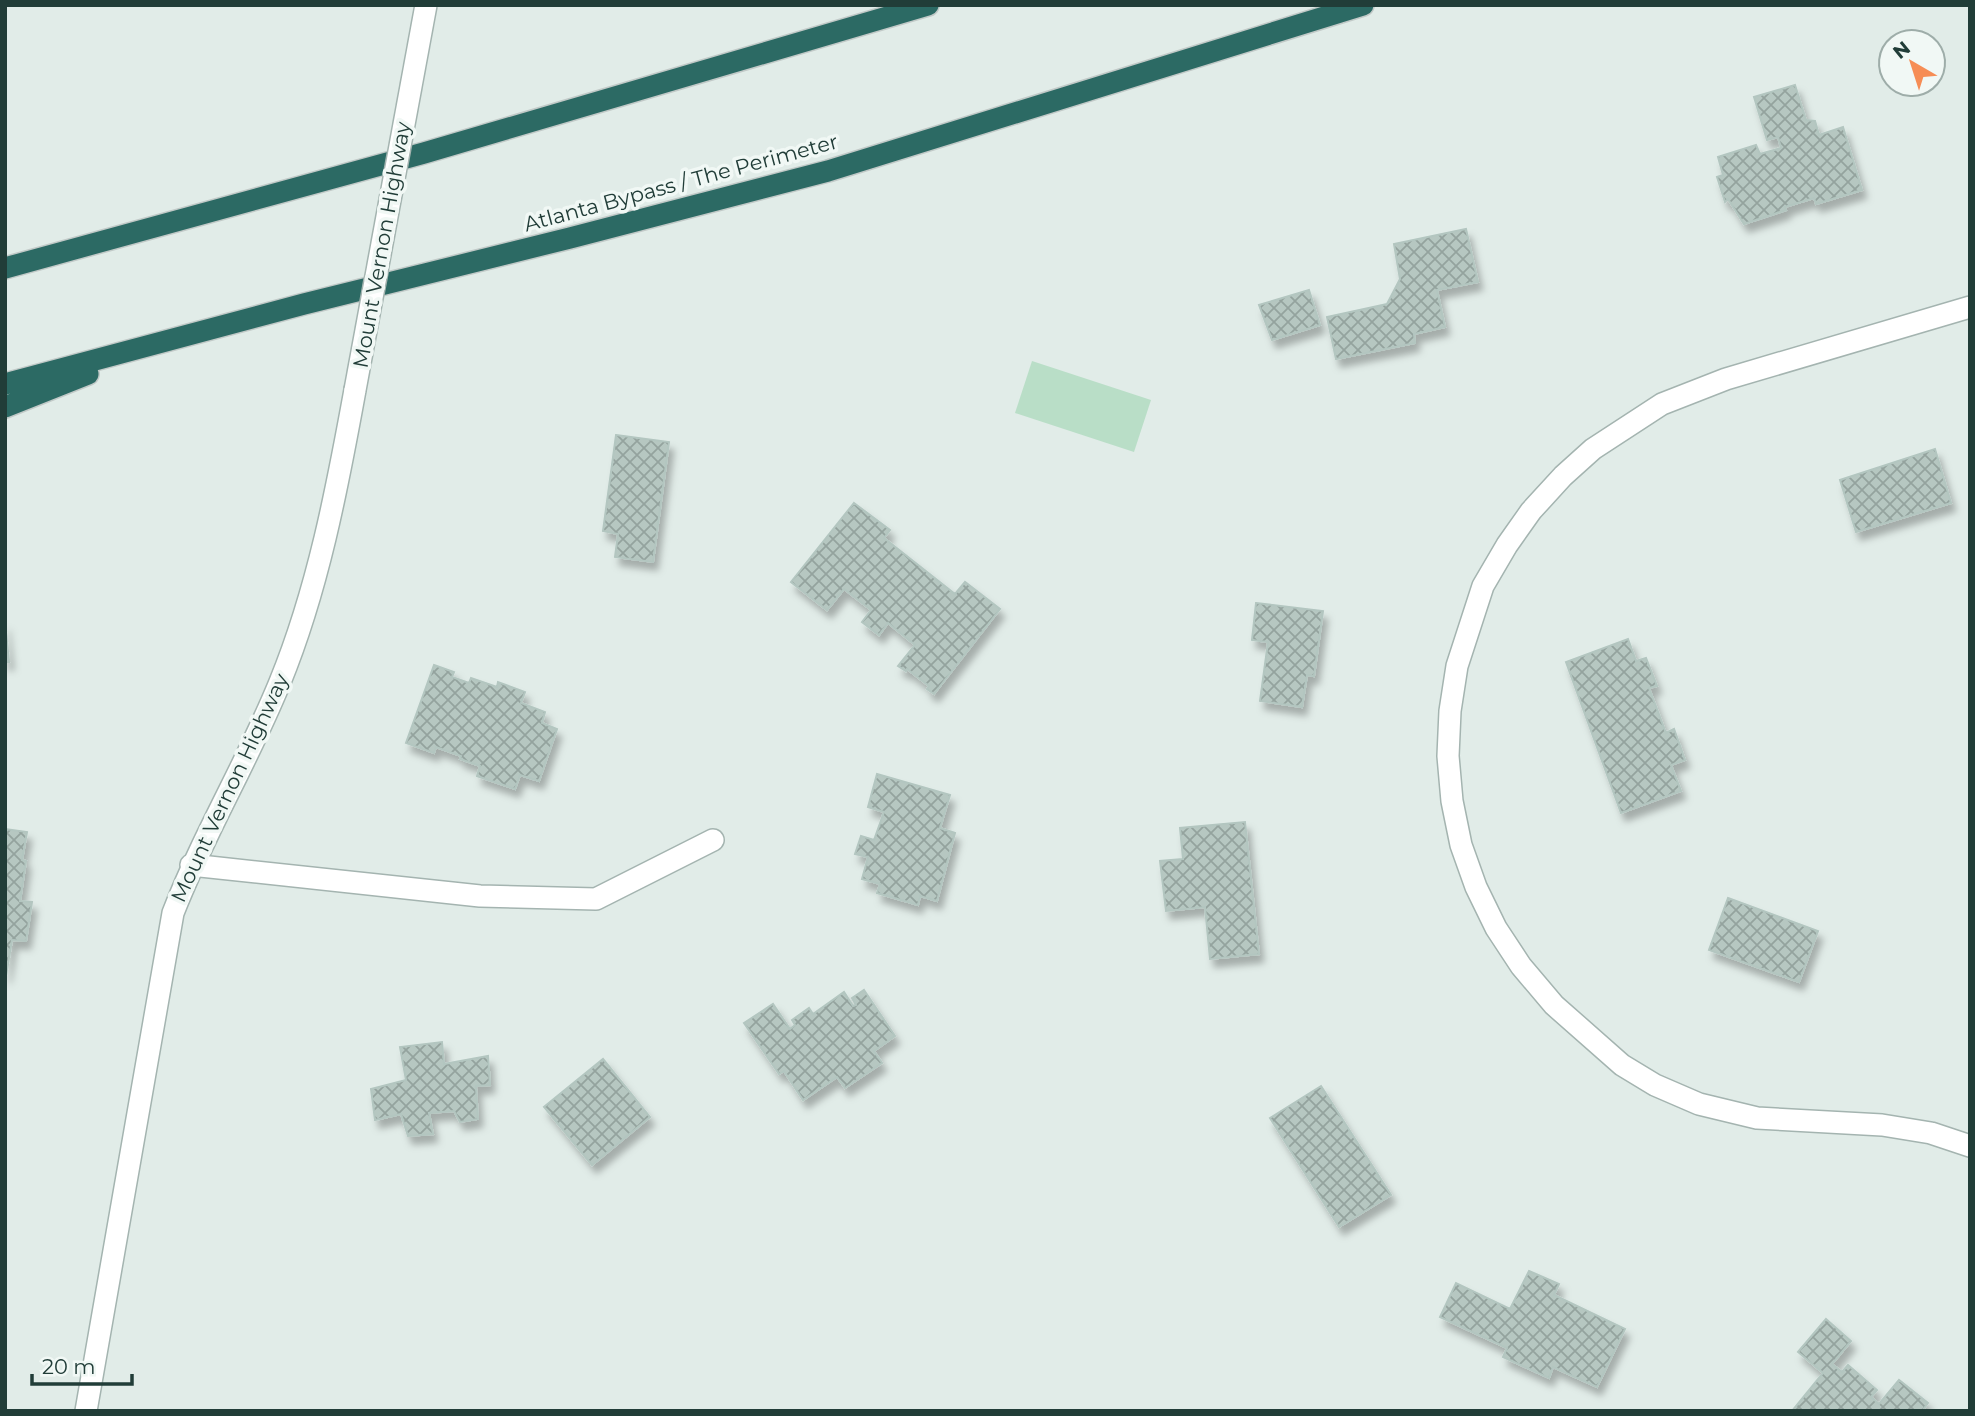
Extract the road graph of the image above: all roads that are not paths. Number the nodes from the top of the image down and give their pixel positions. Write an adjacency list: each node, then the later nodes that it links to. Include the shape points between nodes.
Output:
1 (426, 5): 10 (street, Mount Vernon Highway, bridge, via 323,550 281,680)
2 (928, 5): 4 (highway, via 424,153)
3 (1363, 5): 6 (highway, Atlanta Bypass / The Perimeter, via 828,171)
4 (5, 268)
5 (1970, 307): 11 (street, via 1726,379 1662,404 1593,449 1531,511 1483,586 1457,666 1448,756 1461,845 1496,928 1554,1005 1622,1065 1699,1104 1757,1118 1882,1125 1931,1133)
6 (183, 337): 7 (highway, Atlanta Bypass / The Perimeter); 8 (highway)
7 (5, 384)
8 (5, 407)
9 (713, 840): 10 (street, via 596,899 480,896)
10 (191, 865): 12 (street, Mount Vernon Highway, via 173,913)
11 (1970, 1146)
12 (86, 1411)

